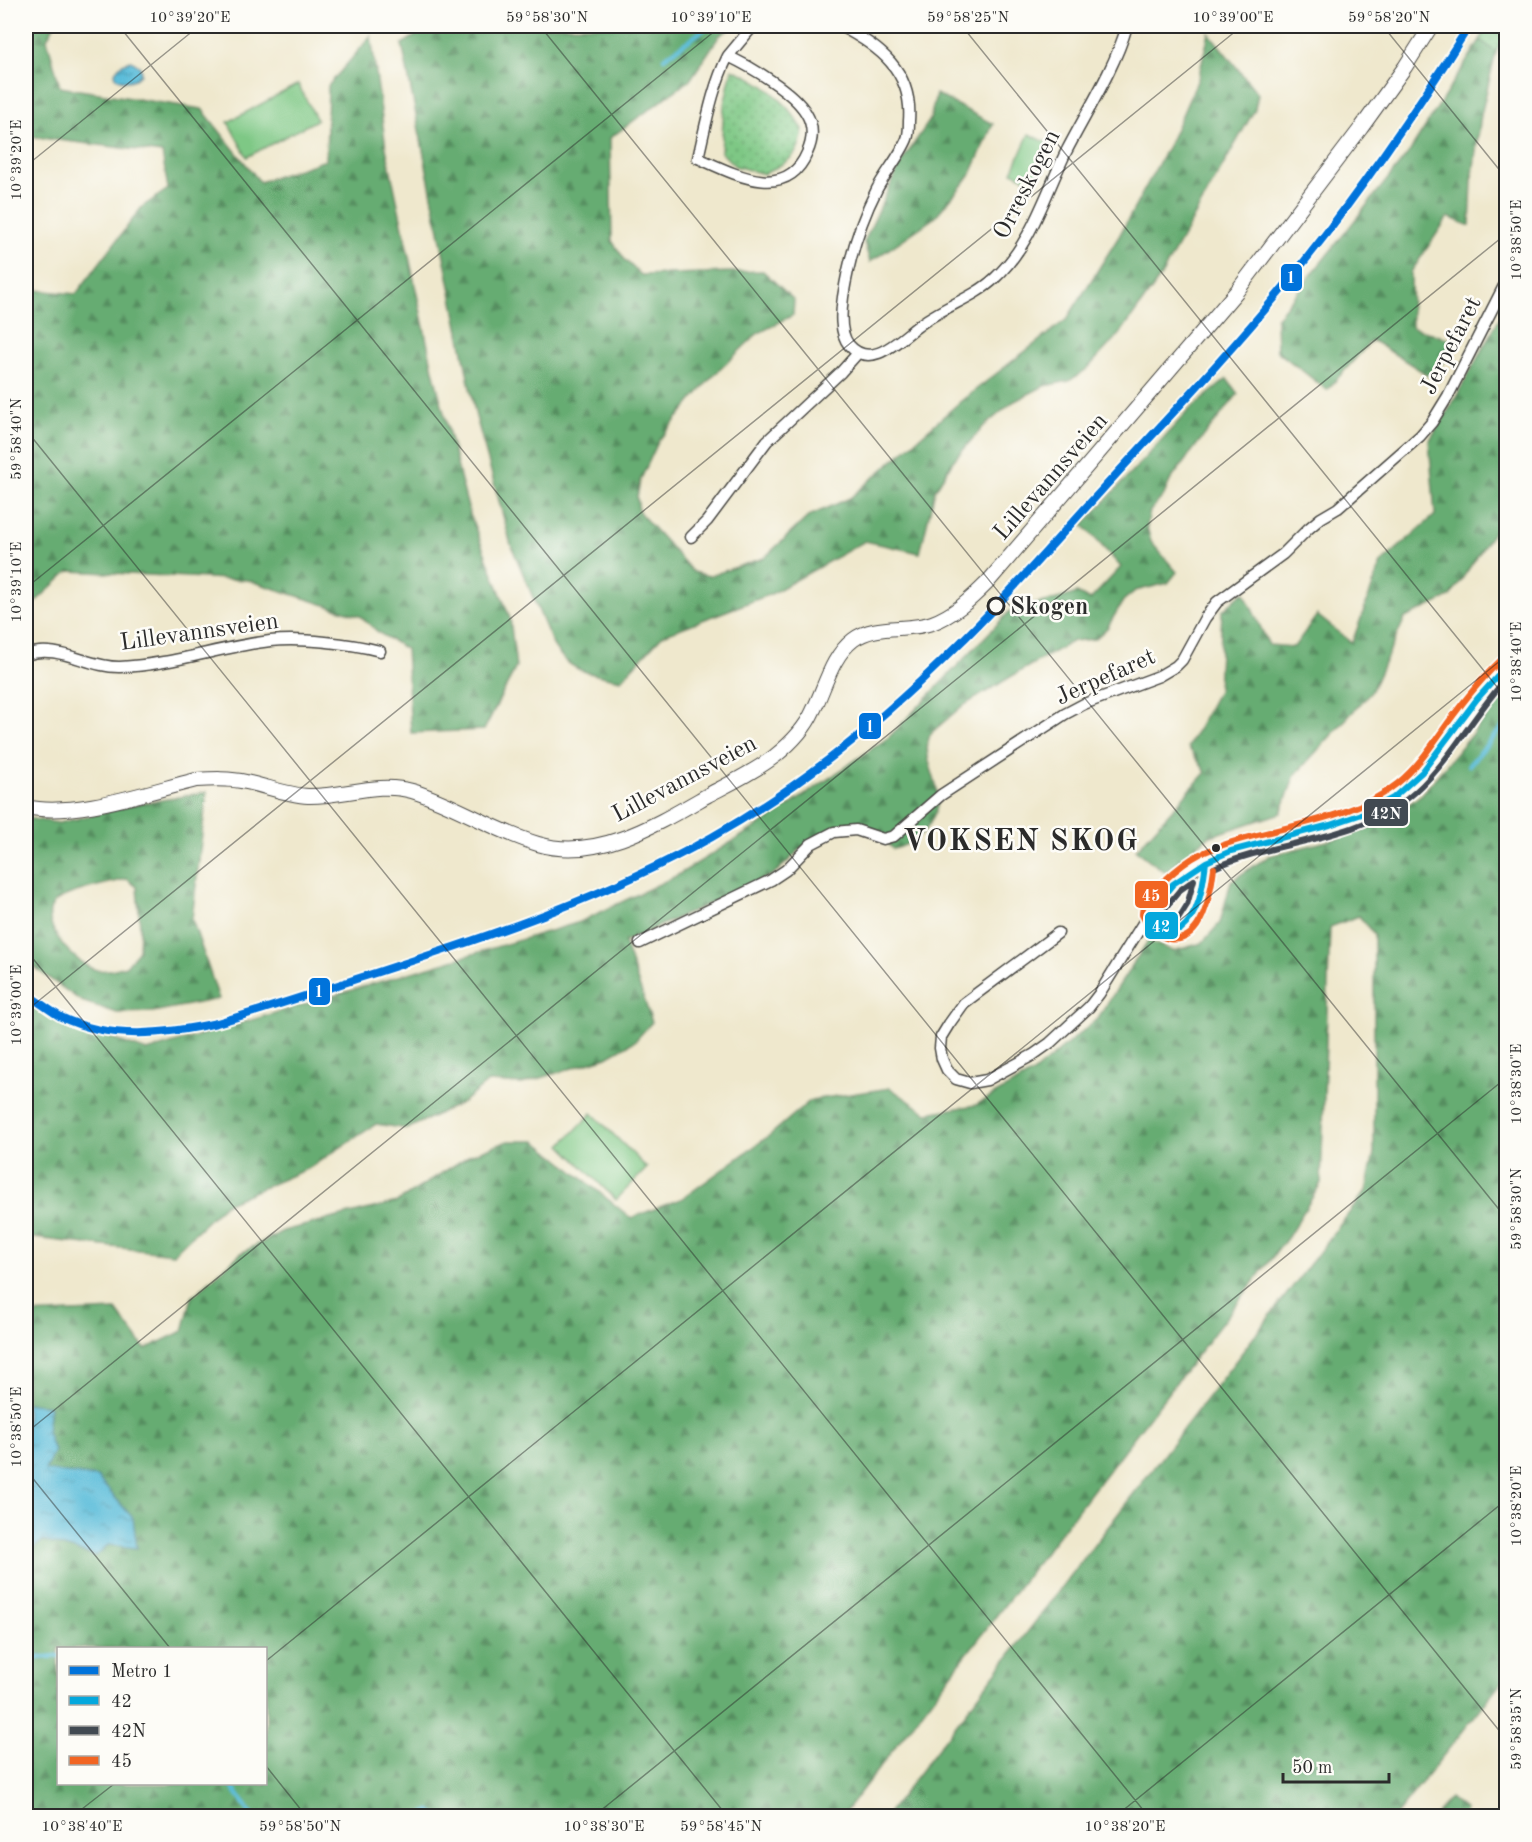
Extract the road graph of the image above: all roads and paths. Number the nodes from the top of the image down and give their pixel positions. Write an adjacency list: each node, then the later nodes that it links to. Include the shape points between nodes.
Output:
1 (753, 26): 5 (street)
2 (840, 26): 7 (street, via 892,62 905,85 910,106 908,138 877,190 855,242 846,276 842,327 845,340)
3 (1127, 26): 7 (street, Orreskogen, via 1120,48 1027,235 1005,268 994,280 943,309 882,353)
4 (1431, 26): 12 (street, Lillevannsveien, via 1361,128 1238,291 987,583 957,610 932,623 866,633 853,640 836,660 803,728 753,771 645,829 579,848 539,845 429,797 396,788 308,795 244,781 212,779 72,810)
5 (728, 56): 5 (street, via 720,71 698,158 758,181 785,177 804,161 812,138 805,111 753,68)
6 (1506, 282): 15 (street, Jerpefaret, via 1432,422 1338,508 1217,602 1176,666 1065,714 941,795 894,836 884,838 846,830 824,836 771,880)
7 (858, 352): 8 (street, via 767,441)
8 (691, 537)
9 (380, 651): 10 (street, Lillevannsveien, via 272,641 142,666 115,667 46,652)
10 (26, 655)
11 (1506, 667): 13 (street, via 1426,767 1395,797 1344,822 1247,844 1215,856 1174,882)
12 (26, 807)
13 (1150, 912): 14 (street, via 1099,994 1050,1043 987,1080 970,1083 956,1079 947,1070 940,1048 949,1024 964,1003)
14 (1058, 933)
15 (640, 943)

